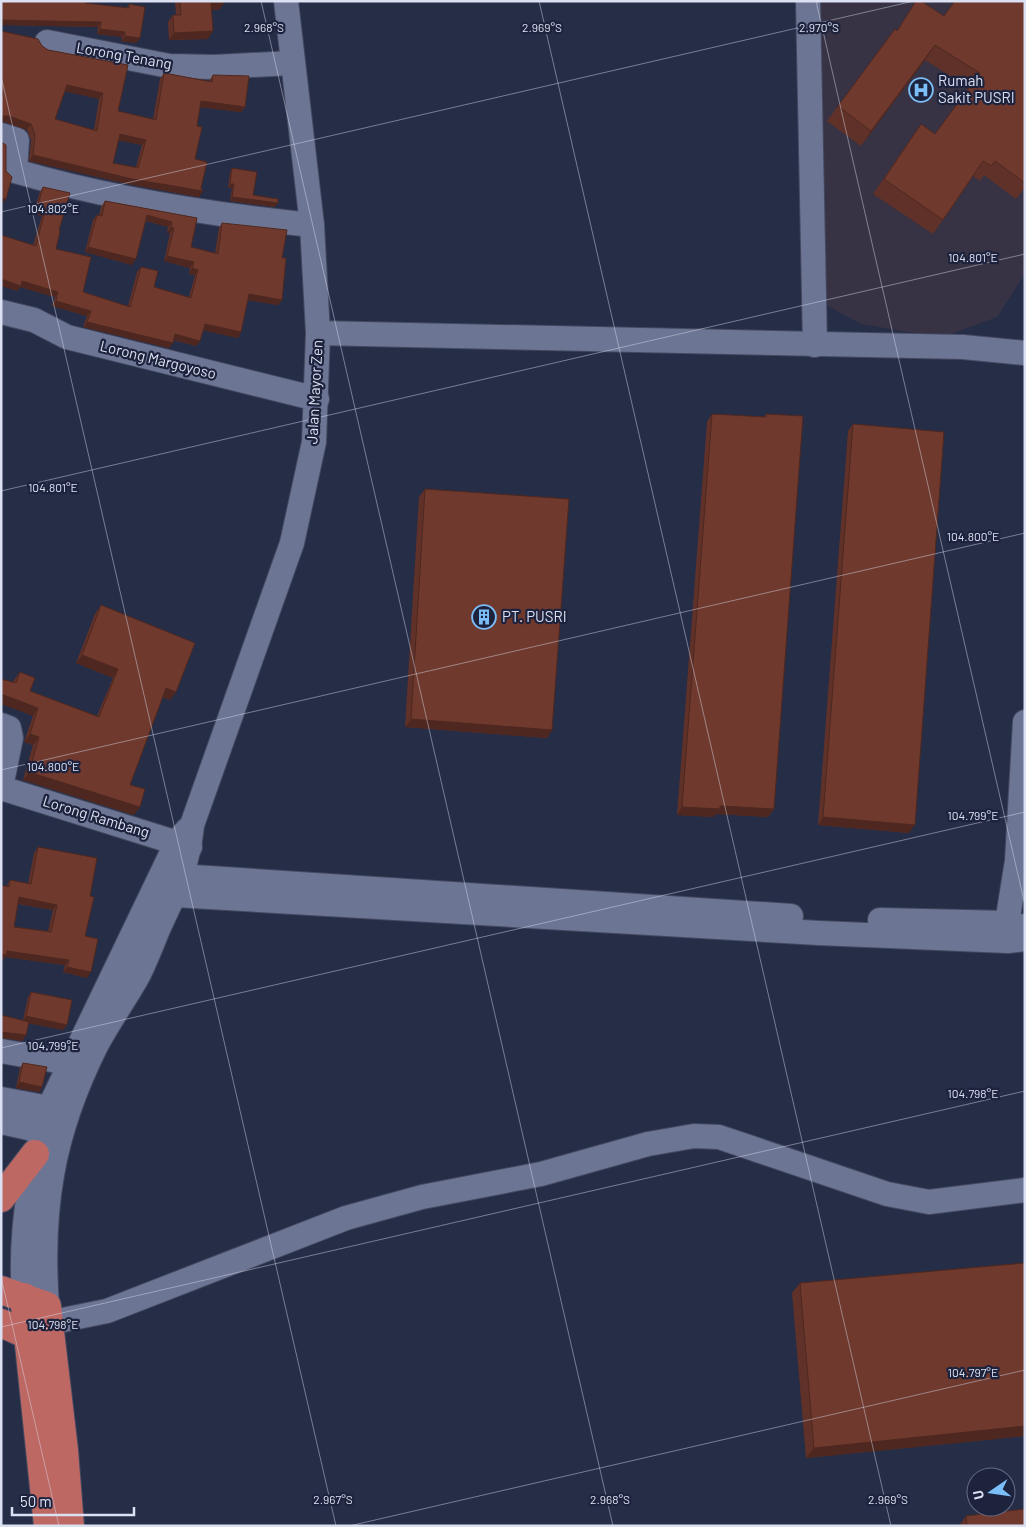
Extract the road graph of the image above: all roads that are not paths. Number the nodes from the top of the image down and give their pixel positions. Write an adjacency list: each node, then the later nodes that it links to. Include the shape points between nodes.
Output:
1 (286, 1): 4 (street, Jalan Mayor Zen)
2 (808, 1): 9 (street)
3 (47, 42): 4 (street, Lorong Tenang, via 169,66)
4 (292, 63): 6 (street, Jalan Mayor Zen)
5 (1, 135): 6 (street, via 17,140 15,171 72,187 251,219)
6 (312, 225): 8 (street, Jalan Mayor Zen)
7 (1, 312): 11 (street, Lorong Margoyoso, via 34,320 67,337)
8 (318, 333): 9 (street); 11 (street, Jalan Mayor Zen)
9 (815, 345): 10 (street, via 962,348)
10 (1025, 353)
11 (318, 399): 15 (street, Jalan Mayor Zen, via 314,442 292,543)
12 (1025, 722): 17 (street)
13 (1, 725): 14 (street, via 9,728 11,738)
14 (1, 787): 15 (street, Lorong Rambang)
15 (186, 838): 16 (street, Jalan Mayor Zen)
16 (169, 884): 17 (street); 19 (street); 26 (street, via 139,973 96,1046 59,1136 46,1202 44,1270)
17 (1016, 932)
18 (1, 1050): 19 (street)
19 (69, 1063): 21 (street)
20 (1, 1099): 21 (street)
21 (49, 1108): 23 (street)
22 (1, 1122): 23 (street)
23 (38, 1142): 25 (highway); 26 (street, via 23,1235)
24 (1025, 1190): 26 (street, via 929,1202 887,1194 719,1137 694,1136 648,1144 541,1174 422,1197 346,1218 107,1311)
25 (1, 1198)
26 (33, 1316): 27 (highway); 28 (highway); 29 (highway, via 64,1450)
27 (1, 1323)
28 (48, 1526)
29 (70, 1526)

